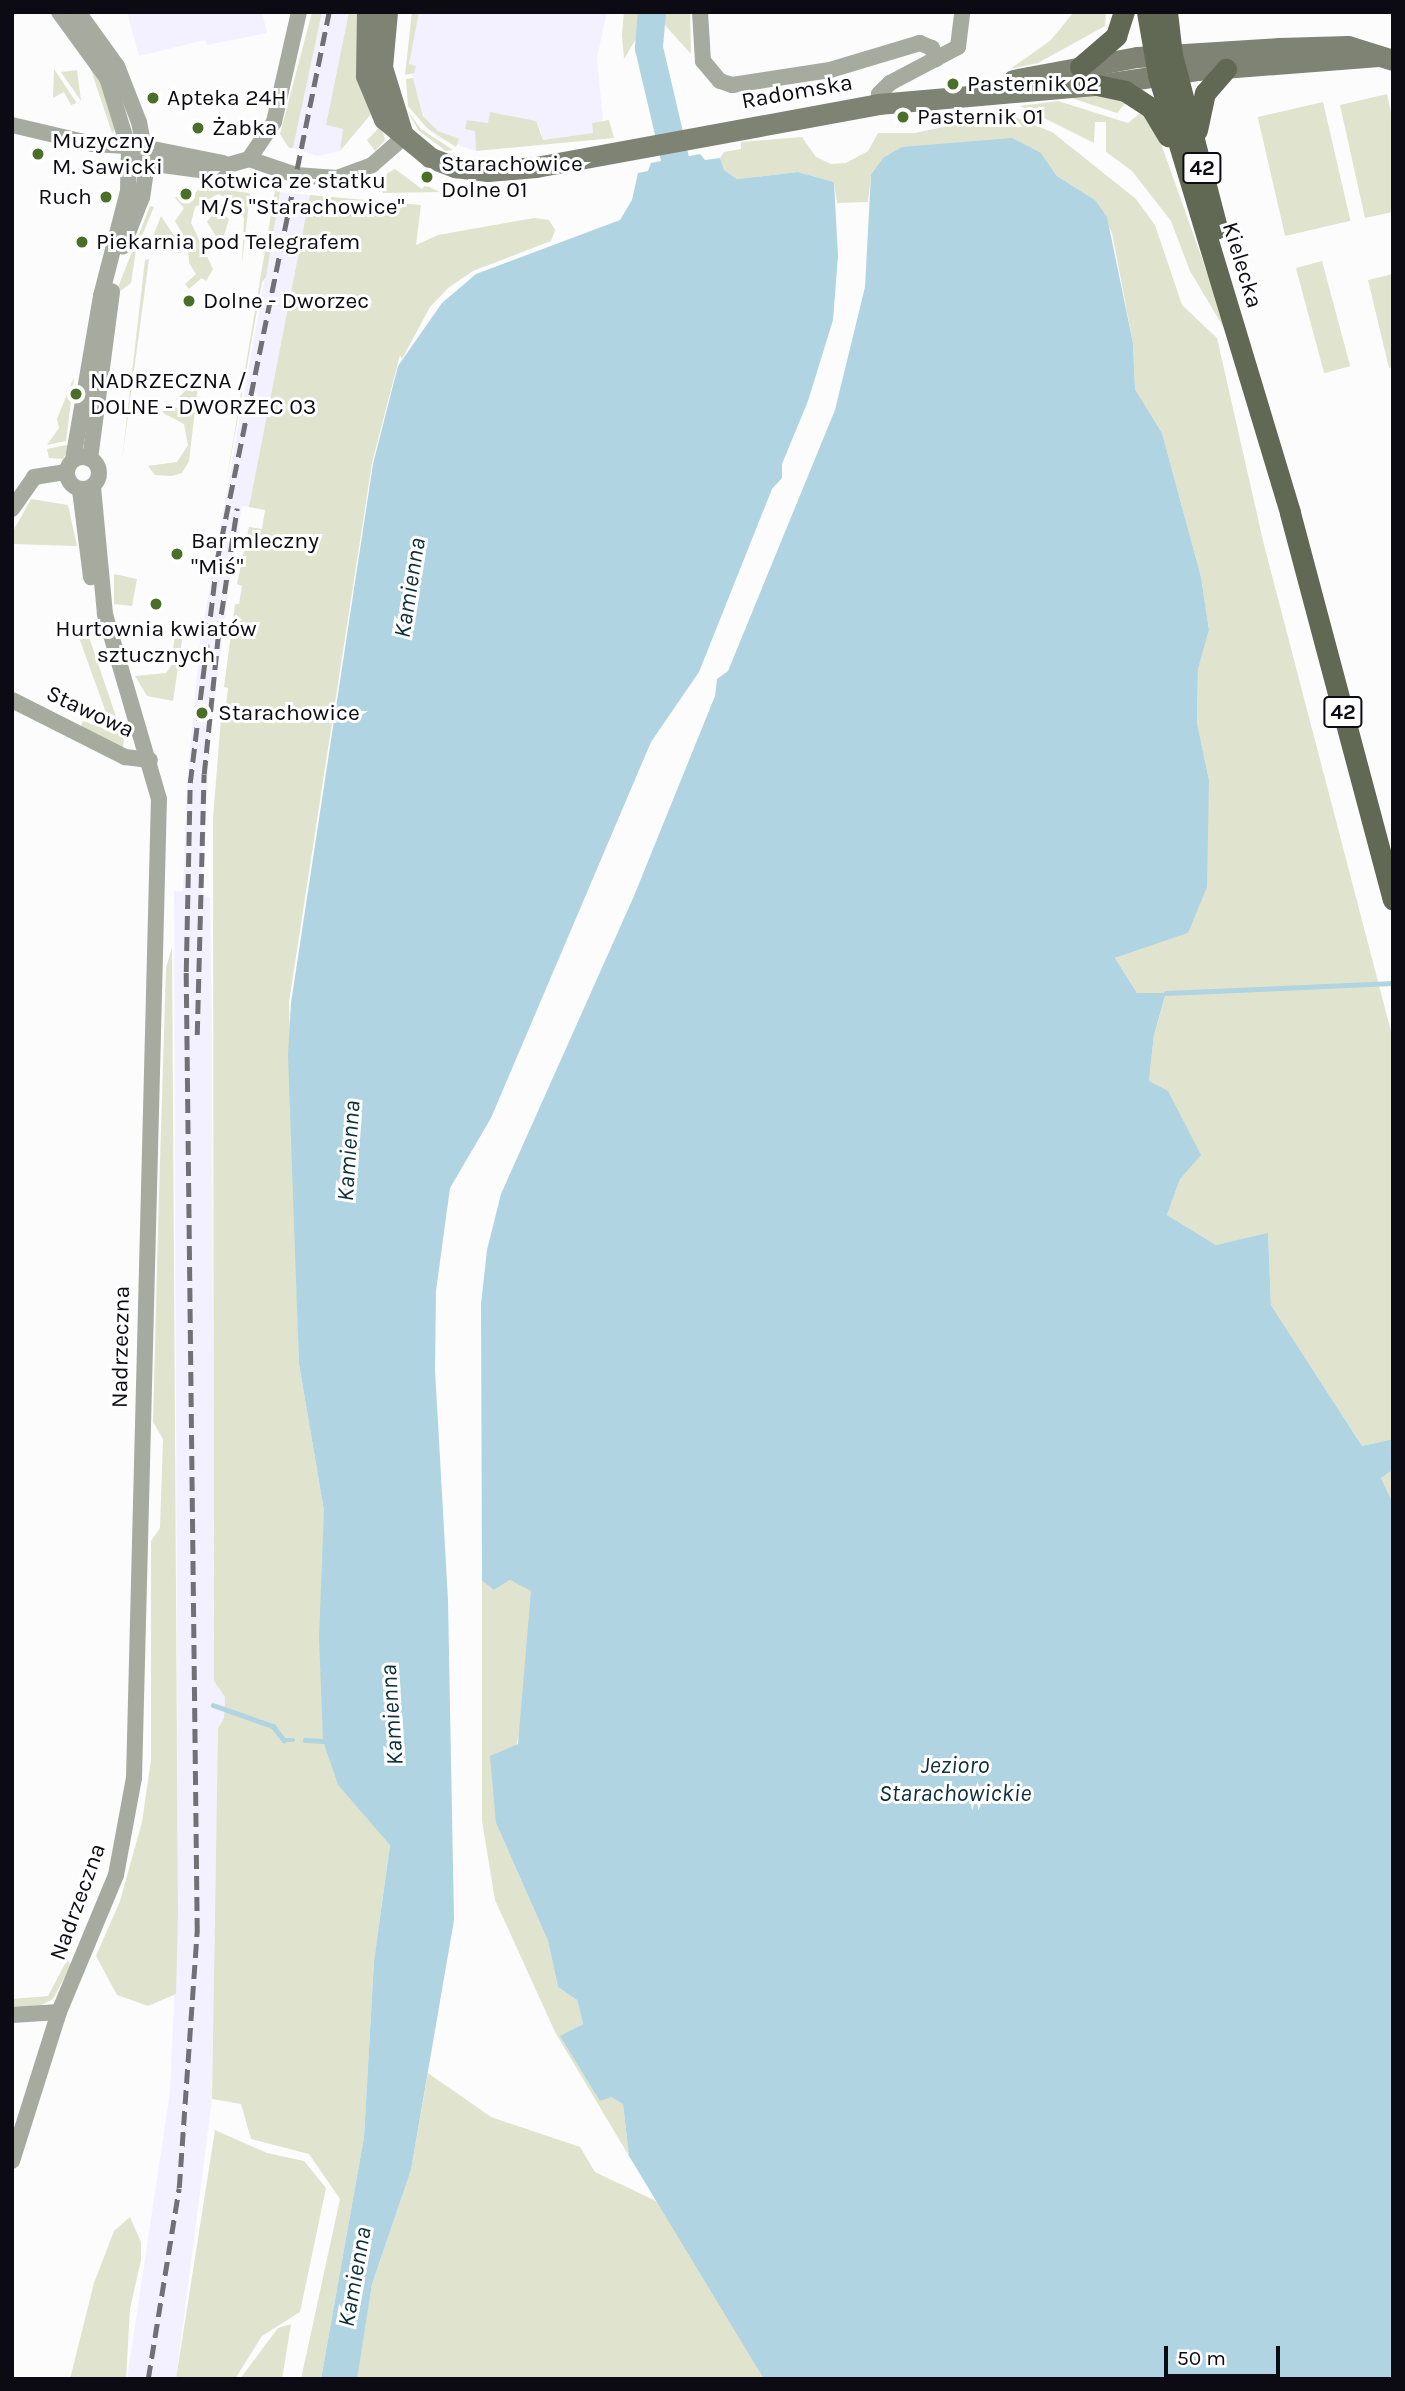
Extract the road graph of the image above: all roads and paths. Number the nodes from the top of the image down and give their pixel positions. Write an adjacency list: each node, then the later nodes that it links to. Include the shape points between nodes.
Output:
1 (78, 12): 22 (street, via 117,66)
2 (299, 12): 23 (street, via 274,122)
3 (367, 12): 20 (street, via 364,60 368,89 375,107)
4 (387, 12): 20 (street, via 382,67)
5 (699, 12): 12 (street, via 703,61 716,78 732,85 863,62 920,43 929,45)
6 (961, 12): 12 (street, via 961,44)
7 (1124, 12): 14 (main road, via 1116,36)
8 (1147, 12): 13 (main road, 42)
9 (1167, 12): 13 (main road, 42)
10 (61, 13): 22 (street, via 107,78)
11 (1385, 58): 13 (street, via 1348,46); 15 (street)
12 (936, 59): 18 (street, via 890,83)
13 (1165, 65): 14 (street, Radomska); 15 (street); 16 (street, Radomska); 21 (main road, Kielecka / 42); 24 (main road, Kielecka / 42)
14 (1080, 67): 17 (street, Radomska)
15 (1227, 69): 21 (main road, via 1205,93)
16 (1097, 85): 17 (street, Radomska); 24 (main road, via 1125,91 1151,108)
17 (912, 100): 18 (street, Radomska)
18 (878, 104): 20 (street, Radomska, via 536,167 480,170 431,158)
19 (12, 125): 22 (street)
20 (403, 138): 23 (street, via 372,165 346,177 296,174)
21 (1196, 142): 28 (main road, Kielecka / 42)
22 (140, 153): 23 (street, via 207,171); 25 (street, via 142,197 113,287); 26 (street, via 87,372)
23 (249, 159)
24 (1190, 184): 28 (main road, Kielecka / 42)
25 (90, 459): 26 (street); 27 (street, Nadrzeczna, via 99,470)
26 (70, 466): 27 (street, via 71,485); 29 (street, via 34,477)
27 (86, 488): 31 (street, Nadrzeczna, via 99,626)
28 (1283, 488): 32 (main road, Kielecka / 42)
29 (12, 509)
30 (12, 700): 31 (street, Stawowa, via 125,757)
31 (150, 760): 33 (street, Nadrzeczna, via 159,799 134,1778 117,1875)
32 (1391, 888)
33 (59, 2012): 34 (street); 35 (street, Nadrzeczna)
34 (12, 2015)
35 (12, 2161)

